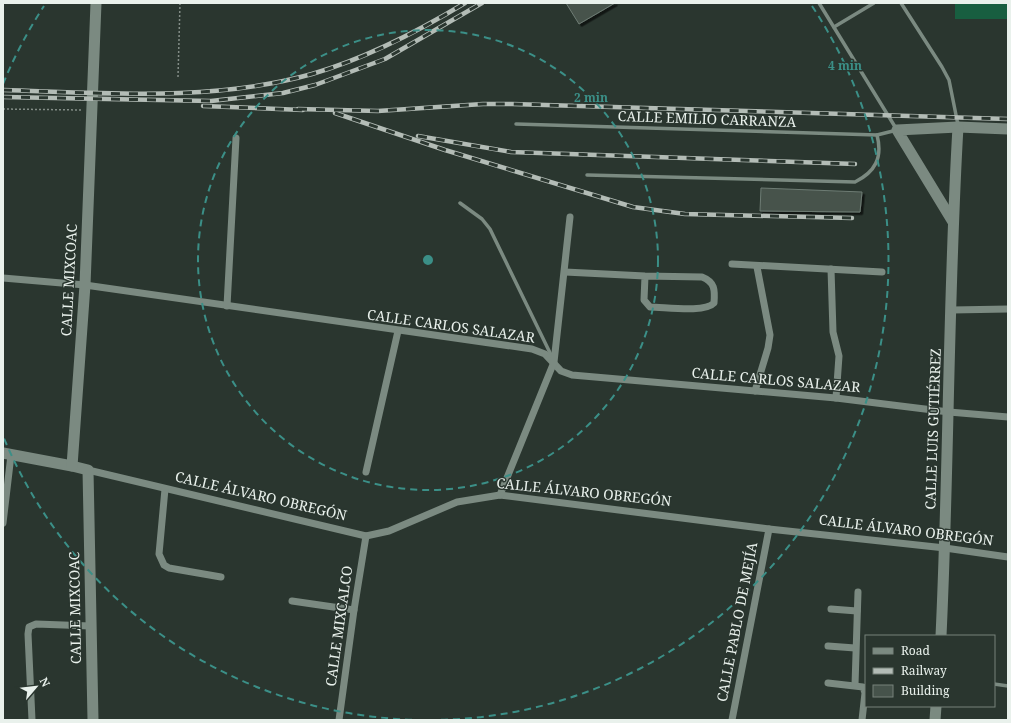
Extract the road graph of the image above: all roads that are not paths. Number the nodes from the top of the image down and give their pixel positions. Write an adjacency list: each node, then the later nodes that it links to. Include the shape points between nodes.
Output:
1 (96, 3): 23 (street, CALLE MIXCOAC, via 93,96 87,111)
2 (819, 3): 5 (lane)
3 (874, 3): 5 (lane)
4 (902, 3): 7 (lane, via 949,80)
5 (834, 27): 9 (lane)
6 (516, 124): 10 (lane, CALLE EMILIO CARRANZA)
7 (958, 127): 8 (street); 9 (street); 15 (street, CALLE LUIS GUTIÉRREZ)
8 (1008, 129)
9 (897, 130): 10 (lane, CALLE EMILIO CARRANZA); 15 (street)
10 (877, 135): 12 (lane, via 880,154 877,165 856,182)
11 (236, 138): 24 (street)
12 (587, 175)
13 (460, 203): 28 (lane, via 490,229)
14 (570, 217): 19 (street)
15 (953, 222): 26 (street, CALLE LUIS GUTIÉRREZ)
16 (732, 264): 17 (street)
17 (757, 267): 18 (street); 29 (street, via 770,334)
18 (831, 269): 20 (street); 30 (street, via 833,332 839,356)
19 (565, 272): 21 (street); 28 (street)
20 (882, 272)
21 (645, 276): 21 (street, via 702,277 709,280 715,291 714,303 702,308 650,307 644,300)
22 (3, 278): 23 (street, CALLE CARLOS SALAZAR)
23 (85, 285): 24 (street, CALLE CARLOS SALAZAR); 34 (street, CALLE MIXCOAC)
24 (227, 306): 27 (street, CALLE CARLOS SALAZAR)
25 (1008, 309): 26 (street)
26 (952, 310): 31 (street, CALLE LUIS GUTIÉRREZ)
27 (398, 331): 28 (street, CALLE CARLOS SALAZAR, via 532,349 545,354); 36 (street)
28 (554, 362): 29 (street, CALLE CARLOS SALAZAR, via 561,371 572,376); 38 (street)
29 (755, 391): 30 (street, CALLE CARLOS SALAZAR)
30 (836, 398): 31 (street, CALLE CARLOS SALAZAR)
31 (949, 412): 32 (street, CALLE CARLOS SALAZAR); 42 (street, CALLE LUIS GUTIÉRREZ)
32 (1008, 417)
33 (7, 454): 34 (street, CALLE ÁLVARO OBREGÓN); 39 (street)
34 (72, 466): 35 (street, CALLE ÁLVARO OBREGÓN)
35 (88, 470): 37 (street, CALLE ÁLVARO OBREGÓN); 50 (street, CALLE MIXCOAC)
36 (366, 472)
37 (165, 489): 41 (street, CALLE ÁLVARO OBREGÓN); 44 (street, via 159,554 164,565)
38 (500, 495): 40 (street, CALLE ÁLVARO OBREGÓN); 41 (street, CALLE ÁLVARO OBREGÓN, via 457,502 389,531)
39 (3, 523)
40 (769, 529): 42 (street, CALLE ÁLVARO OBREGÓN); 62 (street, CALLE PABLO DE MEJÍA)
41 (366, 536): 48 (street, CALLE MIXCALCO)
42 (945, 548): 43 (street, CALLE ÁLVARO OBREGÓN); 51 (street, CALLE LUIS GUTIÉRREZ)
43 (1008, 557)
44 (220, 577)
45 (858, 592): 49 (street)
46 (292, 601): 48 (street)
47 (831, 609): 49 (street)
48 (354, 610): 61 (street, CALLE MIXCALCO)
49 (857, 611): 53 (street)
50 (91, 626): 59 (street, via 36,624 30,627 28,634); 60 (street, CALLE MIXCOAC)
51 (941, 635)
52 (828, 646): 53 (street)
53 (855, 648): 56 (street)
54 (828, 683): 56 (street)
55 (995, 684): 57 (lane)
56 (857, 685): 63 (street, via 863,687 865,693)
57 (1008, 686)
58 (936, 707): 64 (street)
59 (32, 720)
60 (93, 720)
61 (339, 720)
62 (732, 720)
63 (862, 720)
64 (935, 720)

